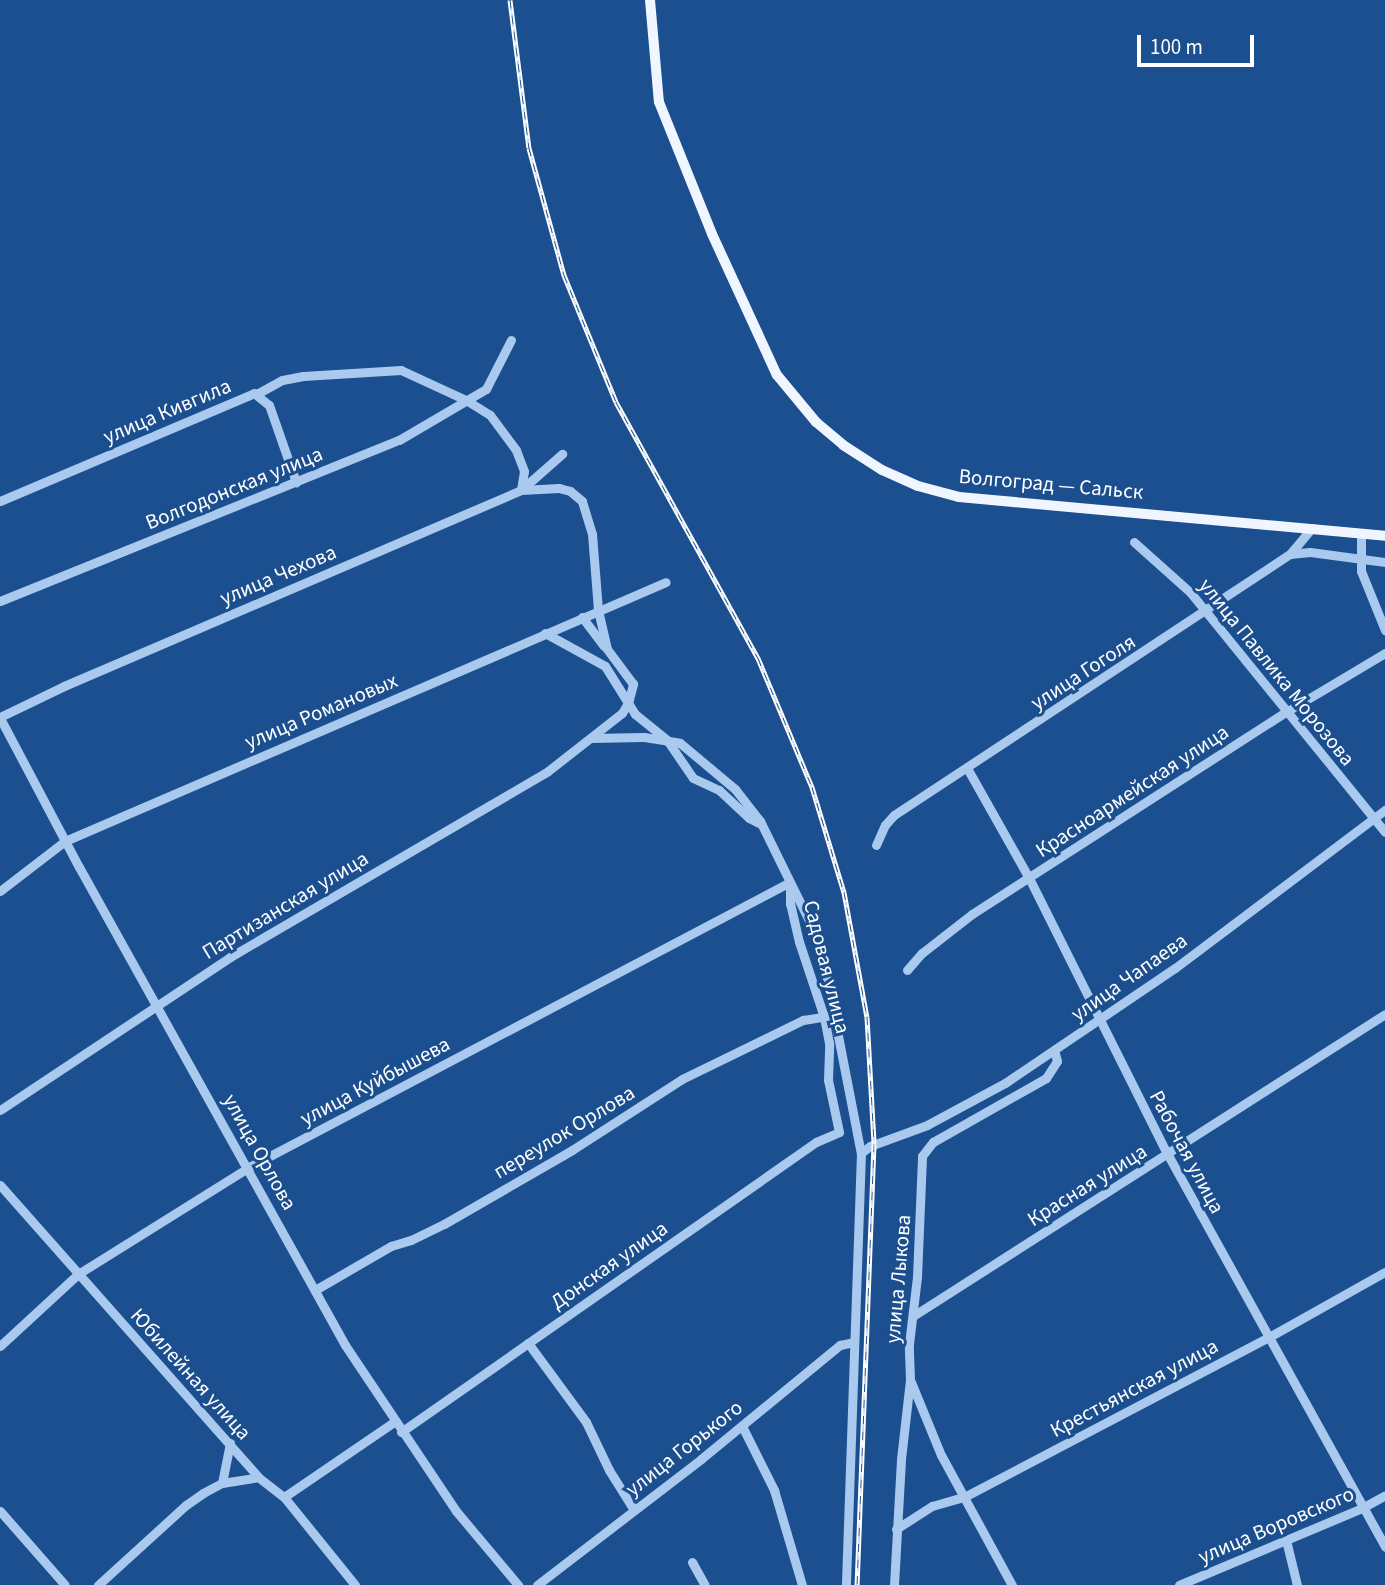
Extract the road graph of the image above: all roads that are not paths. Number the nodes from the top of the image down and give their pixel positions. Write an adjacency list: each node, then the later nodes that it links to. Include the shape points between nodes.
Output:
1 (650, 0): 9 (main road, Волгоград — Сальск, via 659,102 712,234 777,374 816,422 843,445 882,470 959,497)
2 (511, 340): 4 (street, via 493,379)
3 (257, 394): 4 (street, via 282,380 388,369 411,373); 6 (street, улица Кивгила, via 269,405); 8 (street, улица Кивгила)
4 (472, 398): 6 (street, Волгодонская улица, via 399,440); 7 (street, via 500,424 516,450 524,471)
5 (562, 454): 7 (street, улица Чехова)
6 (296, 482): 17 (street, Волгодонская улица)
7 (521, 490): 18 (street, via 559,488 582,501 592,534); 27 (street, улица Чехова, via 89,675)
8 (0, 501)
9 (1312, 528): 10 (main road, Волгоград — Сальск); 13 (street, улица Гоголя)
10 (1362, 534): 11 (main road, Волгоград — Сальск); 14 (street)
11 (1385, 536)
12 (1134, 542): 19 (street, улица Павлика Морозова, via 1179,579)
13 (1290, 554): 14 (street, via 1310,552); 19 (street, улица Гоголя)
14 (1360, 560): 15 (street); 21 (street)
15 (1385, 562)
16 (666, 582): 18 (street, улица Романовых)
17 (0, 601)
18 (597, 610): 20 (street, улица Романовых); 23 (street)
19 (1206, 611): 26 (street, улица Павлика Морозова); 30 (street, улица Гоголя)
20 (582, 617): 22 (street, улица Романовых); 23 (street)
21 (1385, 629)
22 (545, 633): 25 (street, via 605,666); 35 (street, улица Романовых)
23 (607, 649): 25 (street, via 633,684)
24 (1385, 653): 26 (street, Красноармейская улица)
25 (628, 703): 28 (street, Партизанская улица); 29 (street, via 642,723)
26 (1286, 712): 32 (street, улица Павлика Морозова); 37 (street, Красноармейская улица)
27 (0, 718): 35 (street, улица Орлова)
28 (591, 738): 29 (street); 41 (street, Партизанская улица, via 548,771 308,910)
29 (667, 740): 33 (street, via 680,743 735,789); 33 (street, via 693,778 719,790)
30 (968, 768): 36 (street, улица Гоголя, via 894,815); 37 (street, Рабочая улица)
31 (1385, 810): 32 (street, улица Чапаева)
32 (1373, 819): 34 (street, улица Павлика Морозова); 45 (street, улица Чапаева, via 1175,968)
33 (764, 827): 38 (street)
34 (1385, 832)
35 (65, 841): 39 (street, улица Романовых); 41 (street, улица Орлова)
36 (876, 845)
37 (1029, 878): 40 (street, Красноармейская улица, via 972,914); 45 (street, Рабочая улица)
38 (790, 882): 42 (street, Садовая улица, via 820,943); 44 (street, Садовая улица, via 799,942); 51 (street, улица Куйбышева)
39 (0, 891)
40 (907, 970)
41 (158, 1005): 47 (street, Партизанская улица); 51 (street, улица Орлова)
42 (836, 1014): 44 (street, переулок Орлова); 49 (street, Садовая улица)
43 (1385, 1014): 50 (street, Красная улица)
44 (824, 1017): 48 (street, Садовая улица, via 828,1080); 55 (street, переулок Орлова, via 803,1020 682,1079 444,1224 379,1252)
45 (1098, 1019): 46 (street, улица Чапаева); 50 (street, Рабочая улица)
46 (1054, 1050): 49 (street, улица Чапаева, via 958,1110); 56 (street, улица Лыкова, via 1057,1061 1046,1078 933,1142 922,1156)
47 (0, 1110)
48 (839, 1132): 59 (street, Донская улица, via 816,1142)
49 (861, 1153): 58 (street, Садовая улица)
50 (1168, 1155): 56 (street, Красная улица); 57 (street, Рабочая улица)
51 (249, 1167): 54 (street, улица Куйбышева); 55 (street, улица Орлова)
52 (0, 1185): 54 (street, Юбилейная улица)
53 (1385, 1272): 57 (street, Крестьянская улица)
54 (78, 1274): 60 (street, улица Куйбышева); 65 (street, Юбилейная улица)
55 (315, 1290): 62 (street, улица Орлова)
56 (913, 1315): 61 (street, улица Лыкова)
57 (1269, 1337): 69 (street, Крестьянская улица); 71 (street, Рабочая улица)
58 (854, 1342): 63 (street, улица Горького, via 840,1345); 85 (street, Садовая улица)
59 (528, 1343): 64 (street, Донская улица); 72 (street, via 586,1422)
60 (0, 1346)
61 (910, 1380): 69 (street, via 941,1455); 74 (street, улица Лыкова)
62 (394, 1422): 64 (street, улица Орлова); 70 (street)
63 (742, 1426): 72 (street, улица Горького); 84 (street, via 775,1490)
64 (401, 1432): 81 (street, улица Орлова, via 456,1511)
65 (230, 1443): 66 (street, Юбилейная улица); 67 (street)
66 (258, 1477): 67 (street); 70 (street, Юбилейная улица)
67 (222, 1483): 79 (street, via 186,1505)
68 (1385, 1495): 71 (street, улица Воровского)
69 (966, 1496): 74 (street, Крестьянская улица, via 932,1506); 87 (street)
70 (284, 1497): 80 (street, Юбилейная улица)
71 (1362, 1508): 75 (street, улица Воровского); 76 (street, Рабочая улица)
72 (634, 1510): 82 (street, улица Горького)
73 (0, 1511): 78 (street)
74 (896, 1528): 86 (street, улица Лыкова)
75 (1286, 1540): 88 (street, улица Воровского); 89 (street)
76 (1385, 1547)
77 (692, 1562): 83 (street)
78 (65, 1585)
79 (98, 1585)
80 (355, 1585)
81 (518, 1585)
82 (537, 1585)
83 (705, 1585)
84 (802, 1585)
85 (846, 1585)
86 (894, 1585)
87 (1012, 1585)
88 (1179, 1585)
89 (1297, 1585)

